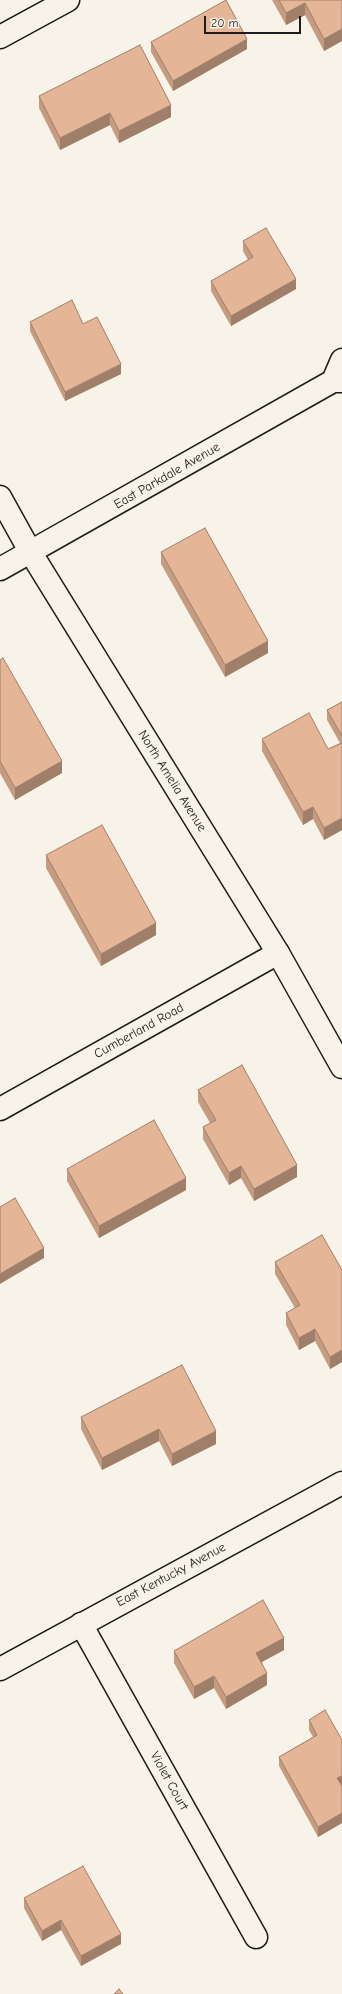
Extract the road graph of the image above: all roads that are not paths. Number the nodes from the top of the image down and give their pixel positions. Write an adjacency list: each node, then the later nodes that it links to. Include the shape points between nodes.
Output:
1 (68, 0): 2 (street)
2 (0, 37)
3 (342, 360): 4 (street, East Parkdale Avenue)
4 (338, 381): 6 (street, East Parkdale Avenue)
5 (0, 497): 6 (street, North Amelia Avenue)
6 (31, 553): 7 (street, East Parkdale Avenue); 8 (street, North Amelia Avenue)
7 (0, 569)
8 (278, 954): 9 (street, North Amelia Avenue); 10 (street, Cumberland Road)
9 (342, 1067)
10 (0, 1109)
11 (342, 1483): 12 (street, East Kentucky Avenue)
12 (81, 1624): 13 (street, East Kentucky Avenue); 14 (street, Violet Court)
13 (0, 1669)
14 (256, 1937)

